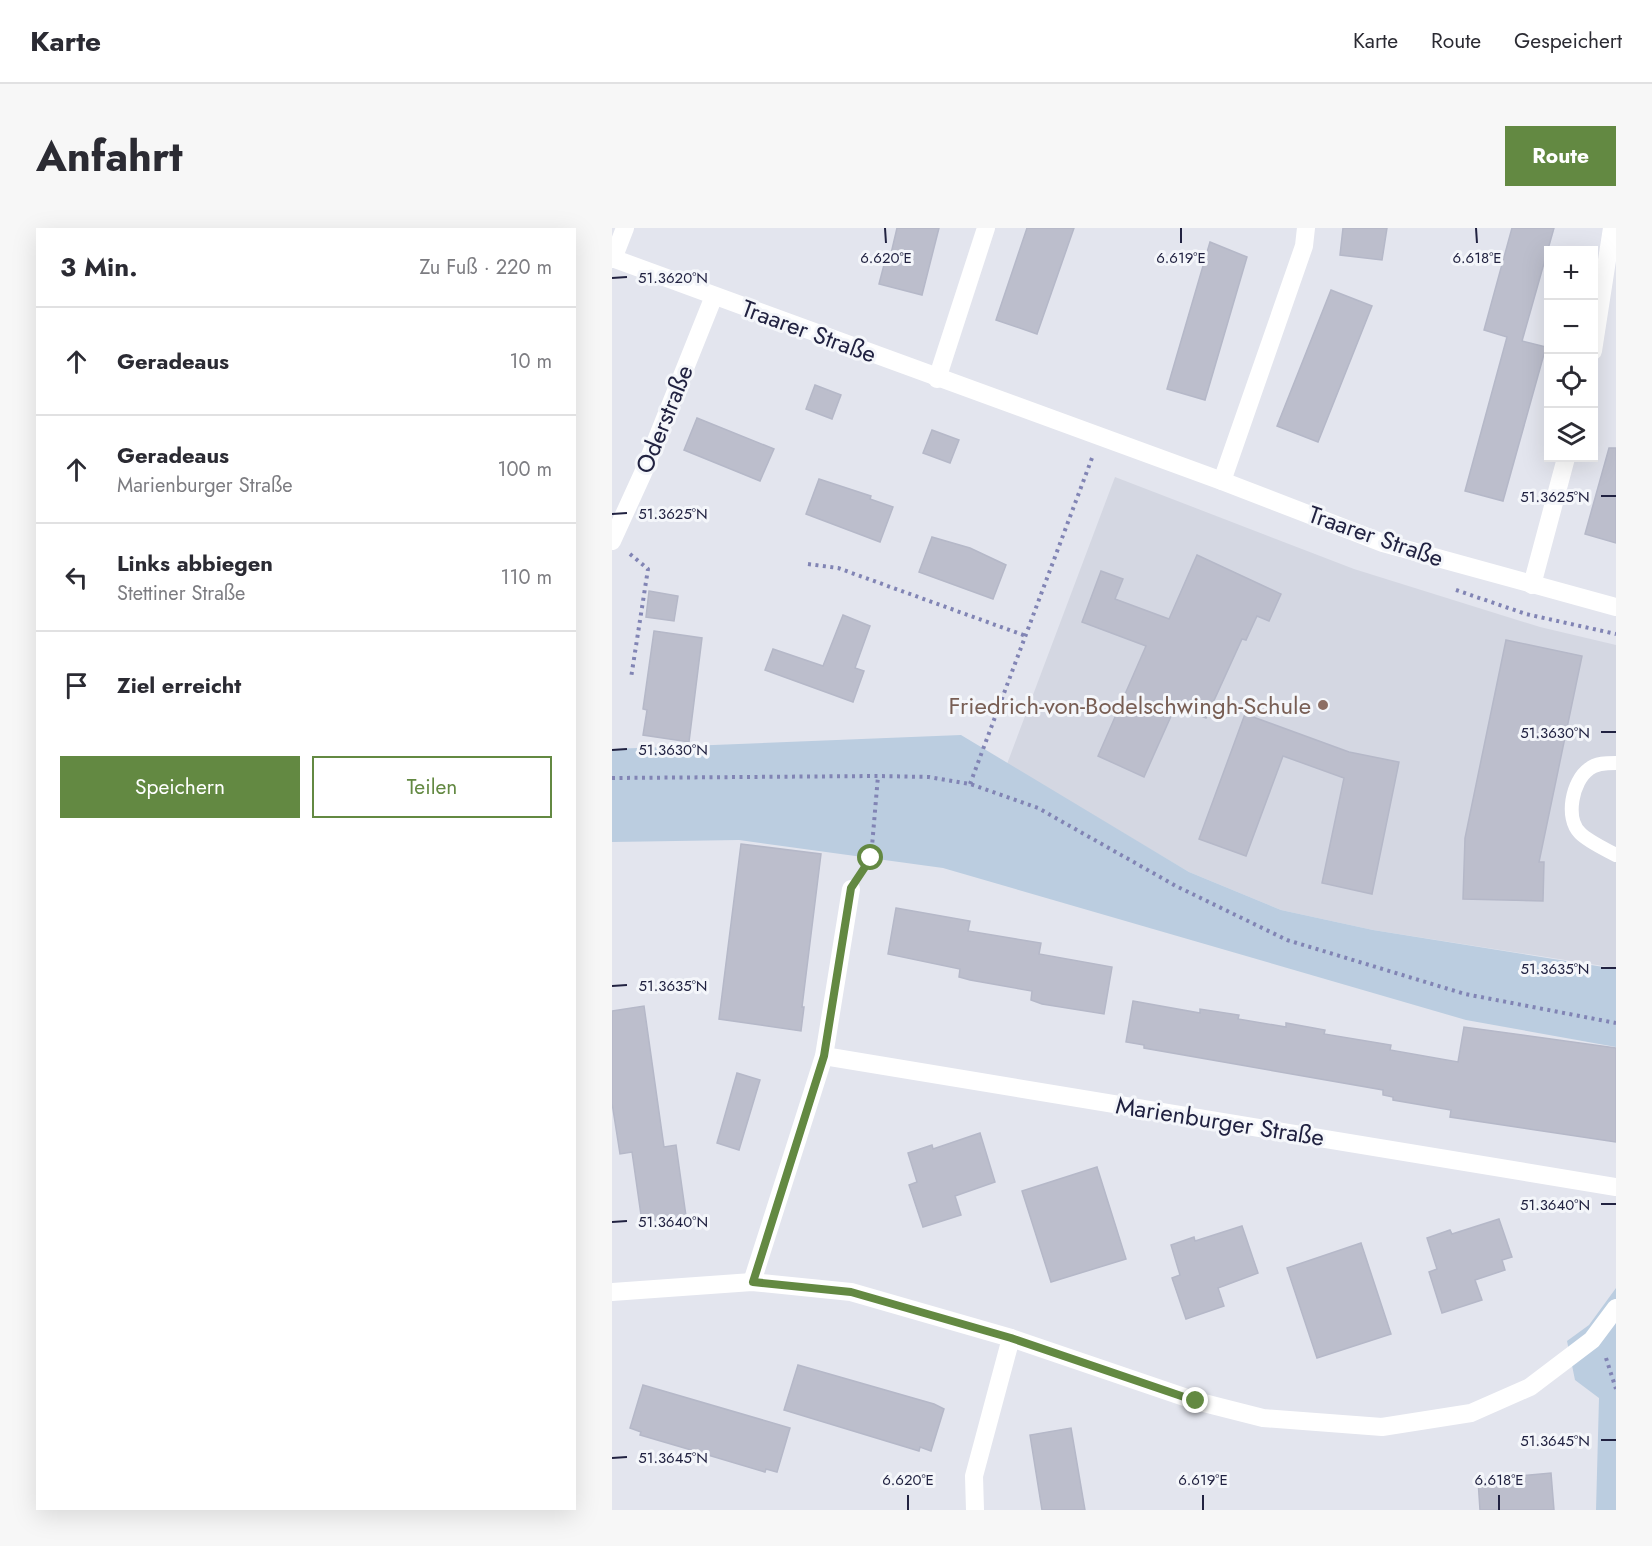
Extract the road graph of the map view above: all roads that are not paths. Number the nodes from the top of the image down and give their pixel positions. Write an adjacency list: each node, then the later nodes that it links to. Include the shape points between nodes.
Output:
1 (625, 228): 5 (street, Traarer Straße)
2 (986, 228): 8 (street)
3 (1306, 228): 10 (street, via 1304,246)
4 (1612, 228): 7 (street)
5 (613, 258): 6 (street, Traarer Straße)
6 (714, 296): 8 (street, Traarer Straße); 11 (street, Oderstraße)
7 (1598, 319)
8 (937, 379): 10 (street, Traarer Straße)
9 (1565, 462): 12 (street)
10 (1222, 481): 12 (street, Traarer Straße, via 1383,543)
11 (613, 540)
12 (1532, 585): 13 (street, Traarer Straße)
13 (1616, 607)
14 (1616, 763): 15 (lane, via 1589,768 1572,801 1571,817 1579,833)
15 (1616, 855)
16 (851, 888): 17 (street)
17 (824, 1056): 18 (street, Marienburger Straße); 19 (street)
18 (1616, 1187)
19 (753, 1282): 20 (street); 22 (street, via 851,1292)
20 (612, 1292)
21 (1616, 1308): 22 (street, via 1592,1340 1530,1387 1471,1413 1382,1427 1263,1418 1196,1401)
22 (1011, 1338): 23 (street, via 974,1476)
23 (975, 1510)

